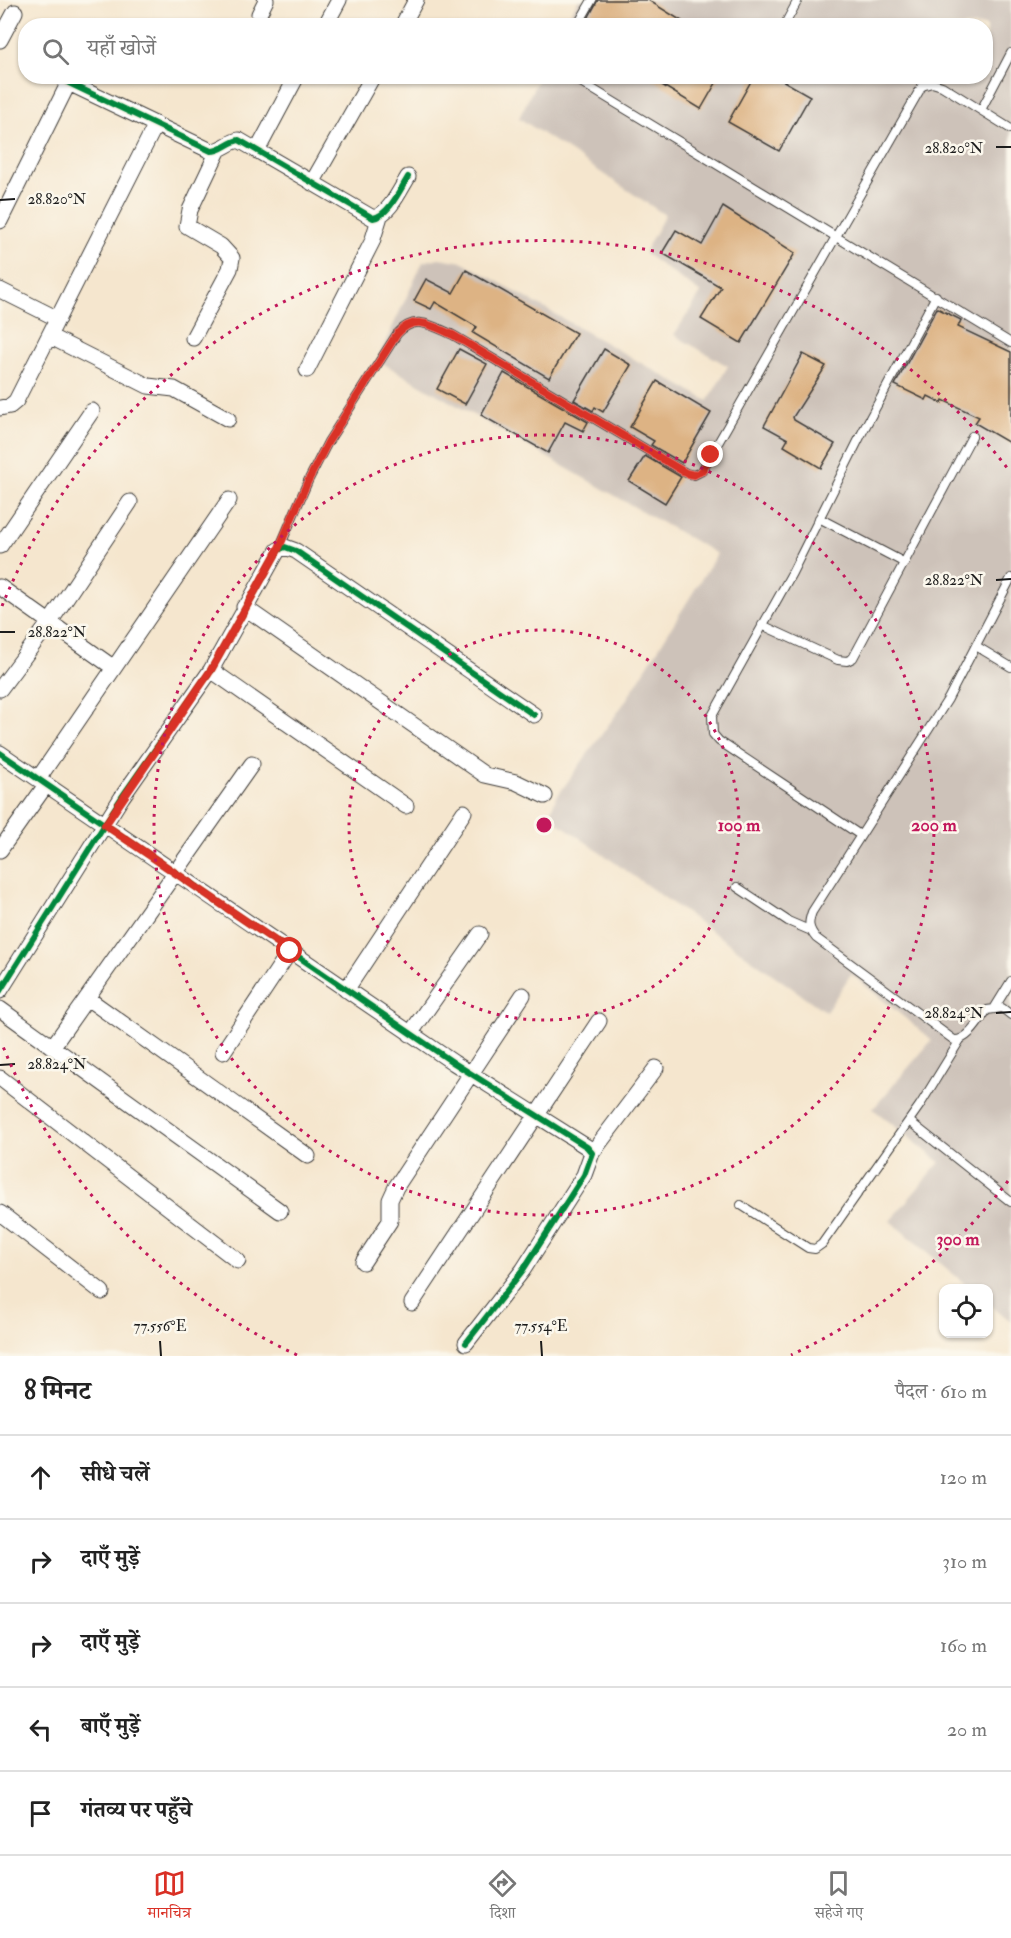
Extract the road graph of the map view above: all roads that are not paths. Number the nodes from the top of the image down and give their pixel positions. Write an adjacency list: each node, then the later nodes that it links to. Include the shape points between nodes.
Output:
1 (339, 0): 6 (street)
2 (416, 0): 7 (street)
3 (592, 0): 8 (lane)
4 (798, 0): 9 (lane)
5 (15, 12): 10 (street)
6 (329, 18)
7 (406, 18)
8 (582, 18)
9 (788, 18)
10 (0, 40)
11 (1011, 53): 19 (lane)
12 (69, 84): 27 (street)
13 (79, 84): 20 (street)
14 (293, 84): 23 (street)
15 (368, 84): 25 (street)
16 (584, 84): 28 (lane)
17 (929, 84): 28 (lane, via 922,86)
18 (935, 84): 19 (lane)
19 (981, 110): 21 (lane)
20 (156, 124): 22 (street, via 200,147); 31 (street)
21 (1011, 129)
22 (218, 151): 23 (street, via 239,140); 33 (street, via 190,210 188,226 221,246 232,258 230,269)
23 (257, 151): 25 (street)
24 (408, 177): 26 (street)
25 (312, 183): 26 (street, via 366,215)
26 (380, 216): 35 (street, via 372,242)
27 (0, 221)
28 (836, 236): 30 (lane); 44 (lane, via 702,471 686,473 453,335 414,321 397,334 328,442)
29 (0, 290): 31 (street)
30 (936, 296): 34 (lane); 42 (lane)
31 (57, 320): 32 (street)
32 (49, 336): 36 (street, via 16,401); 38 (street, via 148,386 174,389)
33 (193, 338)
34 (1011, 343)
35 (307, 370)
36 (1, 408)
37 (92, 411): 43 (street)
38 (228, 419)
39 (972, 436): 45 (lane)
40 (230, 500): 53 (street)
41 (130, 502): 49 (street)
42 (819, 518): 45 (lane); 50 (lane)
43 (0, 546)
44 (278, 550): 48 (street); 56 (street, via 296,551)
45 (905, 563): 50 (lane, via 861,646 847,662)
46 (1011, 579): 51 (lane)
47 (0, 586): 49 (street)
48 (244, 607): 54 (street); 60 (street, via 485,775 516,782)
49 (50, 622): 53 (street); 55 (street)
50 (762, 625): 64 (lane, via 712,716 713,734 736,754)
51 (976, 646): 52 (lane); 64 (lane, via 948,699)
52 (1011, 667)
53 (114, 668): 59 (street)
54 (211, 670): 61 (street); 63 (street)
55 (0, 689)
56 (534, 715)
57 (0, 753): 59 (street)
58 (252, 764): 66 (street)
59 (42, 782): 63 (street); 65 (street)
60 (545, 796)
61 (406, 806)
62 (464, 812): 72 (street)
63 (105, 825): 66 (street); 73 (street)
64 (860, 835): 68 (lane, via 812,912)
65 (0, 850)
66 (174, 872): 70 (street); 75 (street)
67 (737, 887): 68 (lane, via 788,921)
68 (809, 930): 81 (lane, via 944,1035)
69 (480, 934): 80 (street)
70 (290, 951): 72 (street); 83 (street)
71 (1011, 981): 76 (lane)
72 (346, 990): 80 (street)
73 (0, 991)
74 (523, 995): 85 (street)
75 (87, 998): 82 (street); 90 (street)
76 (995, 1007): 78 (lane); 81 (lane, via 987,1010)
77 (0, 1009): 82 (street)
78 (1011, 1015)
79 (598, 1021): 87 (street)
80 (410, 1034): 85 (street)
81 (960, 1040): 88 (lane)
82 (52, 1046): 93 (street)
83 (223, 1052)
84 (656, 1068): 89 (street)
85 (471, 1074): 87 (street); 96 (street, via 396,1187 390,1200 390,1221)
86 (0, 1078): 95 (street)
87 (537, 1116): 89 (street); 98 (street)
88 (909, 1121): 91 (lane); 92 (lane, via 822,1244 814,1249 799,1244)
89 (592, 1153): 99 (street, via 584,1175 523,1270)
90 (308, 1156)
91 (1011, 1202)
92 (741, 1205)
93 (280, 1211)
94 (0, 1213): 97 (street)
95 (238, 1261)
96 (363, 1262)
97 (102, 1292)
98 (412, 1303)
99 (466, 1343)

